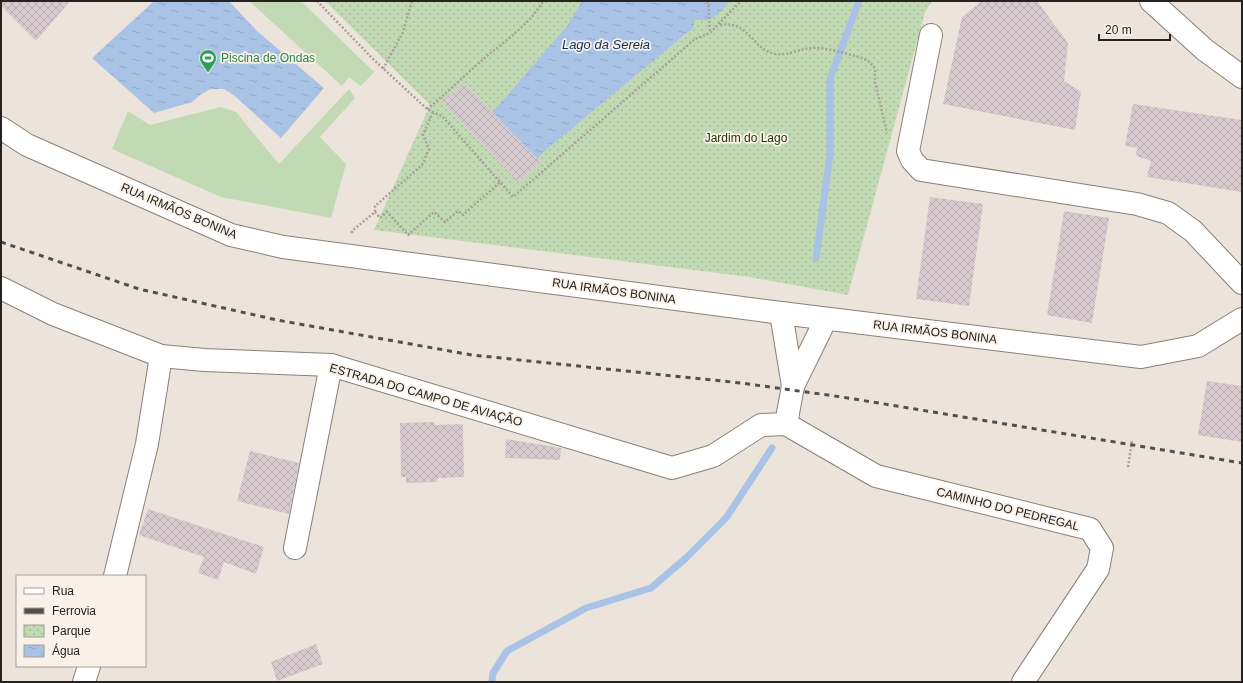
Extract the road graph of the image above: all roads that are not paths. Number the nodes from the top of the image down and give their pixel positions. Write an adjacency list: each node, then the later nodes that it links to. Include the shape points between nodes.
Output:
1 (1151, 1): 3 (street, via 1205,50)
2 (932, 35): 5 (street, via 908,151 921,170 1137,204 1168,213 1193,231)
3 (1242, 77)
4 (1, 128): 7 (street, RUA IRMÃOS BONINA, via 26,145 231,235 283,247)
5 (1242, 283)
6 (1, 288): 10 (street, ESTRADA DO CAMPO DE AVIAÇÃO, via 53,314)
7 (781, 313): 8 (street, RUA IRMÃOS BONINA); 12 (street)
8 (826, 319): 9 (street, RUA IRMÃOS BONINA, via 1141,357 1198,346); 12 (street)
9 (1242, 319)
10 (161, 356): 11 (street, ESTRADA DO CAMPO DE AVIAÇÃO); 15 (street, via 147,444)
11 (331, 365): 13 (street, ESTRADA DO CAMPO DE AVIAÇÃO, via 672,468 713,456 761,425); 14 (street)
12 (793, 386): 13 (street)
13 (786, 424): 18 (street, CAMINHO DO PEDREGAL, via 876,476 1090,529 1102,548 1098,568)
14 (295, 548)
15 (115, 575)
16 (89, 667): 17 (street)
17 (84, 682)
18 (1023, 682)

